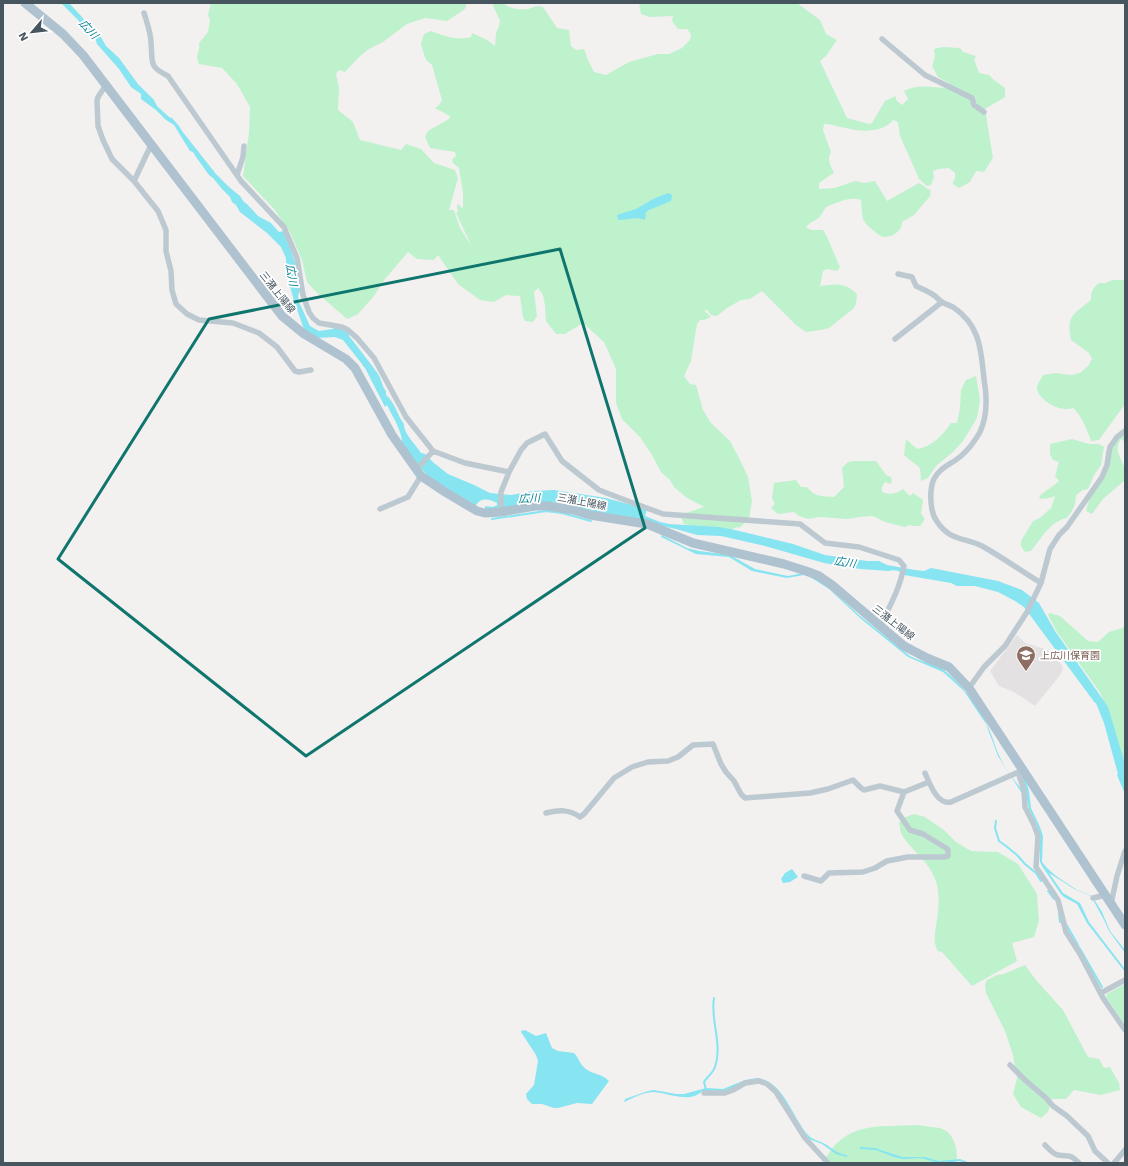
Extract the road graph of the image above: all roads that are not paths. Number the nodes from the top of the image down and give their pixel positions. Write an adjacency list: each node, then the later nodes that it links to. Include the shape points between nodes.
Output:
1 (25, 3): 4 (main road, 三潴上陽線, via 63,34)
2 (144, 13): 8 (street, via 152,42 151,60 154,68 168,76)
3 (882, 39): 5 (street, via 925,75 972,98 974,105)
4 (106, 85): 6 (main road, 三潴上陽線); 9 (street, via 98,97 98,126 112,158)
5 (984, 112)
6 (151, 145): 9 (street); 16 (main road, 三潴上陽線, via 282,316 355,368 392,435)
7 (244, 146): 8 (street)
8 (237, 175): 15 (street, via 284,227 297,258 309,312 319,323 342,327 357,338 374,358 412,426)
9 (134, 181): 13 (street, via 158,210 166,230 166,250 176,304 186,314 199,320 233,323 259,333 277,347 295,371)
10 (898, 274): 11 (street, via 912,277 916,286)
11 (942, 302): 12 (street); 20 (street, via 963,316 976,334 981,346 987,398 980,432 970,447 939,471 933,480 932,511 944,532 981,546)
12 (895, 339)
13 (311, 370)
14 (1125, 431): 20 (street, via 1110,447 1102,477 1050,550)
15 (433, 451): 16 (street); 17 (street, via 465,463)
16 (419, 470): 18 (street, via 408,497); 19 (main road, 三潴上陽線, via 445,492 477,511 485,513)
17 (508, 472): 19 (street, via 501,492); 21 (street, via 527,443 545,434 562,461 599,490 663,514 800,524 825,543 859,547 899,560 904,566 902,575 894,599)
18 (380, 509)
19 (501, 510): 21 (main road, 三潴上陽線, via 548,506 647,524 694,543 803,570 819,576 832,585)
20 (1041, 583): 22 (street, via 1027,612 1005,646)
21 (880, 626): 22 (main road, 三潴上陽線, via 910,649 949,668)
22 (969, 688): 23 (main road, 三潴上陽線)
23 (1021, 771): 25 (street, via 946,803 940,801); 30 (main road, 三潴上陽線); 35 (street, via 1025,807 1038,836 1036,868 1058,900 1066,932)
24 (925, 773): 25 (street)
25 (929, 782): 26 (street)
26 (904, 792): 27 (street, via 880,786 864,790 853,780 810,793 745,798 721,764 713,744 693,745 678,757 668,761 642,763 614,778 580,817 570,811); 29 (street, via 896,811 903,823 910,830 923,834 946,848 948,856 908,857 887,861 863,872 830,873 821,881)
27 (546, 813)
28 (1125, 851): 32 (street)
29 (804, 876)
30 (1106, 895): 31 (street); 32 (main road, 三潴上陽線)
31 (1093, 898)
32 (1111, 904): 33 (main road, 三潴上陽線)
33 (1125, 925)
34 (1125, 980): 35 (street)
35 (1101, 993): 36 (street)
36 (1125, 1030)
37 (1010, 1065): 41 (street, via 1088,1136 1095,1151)
38 (704, 1093): 42 (street, via 725,1093 745,1083 759,1081 767,1084 776,1092 805,1138)
39 (1045, 1145): 43 (street, via 1054,1153 1066,1155)
40 (1125, 1150): 44 (street)
41 (1107, 1162)
42 (828, 1163)
43 (1079, 1163)
44 (1114, 1163)

